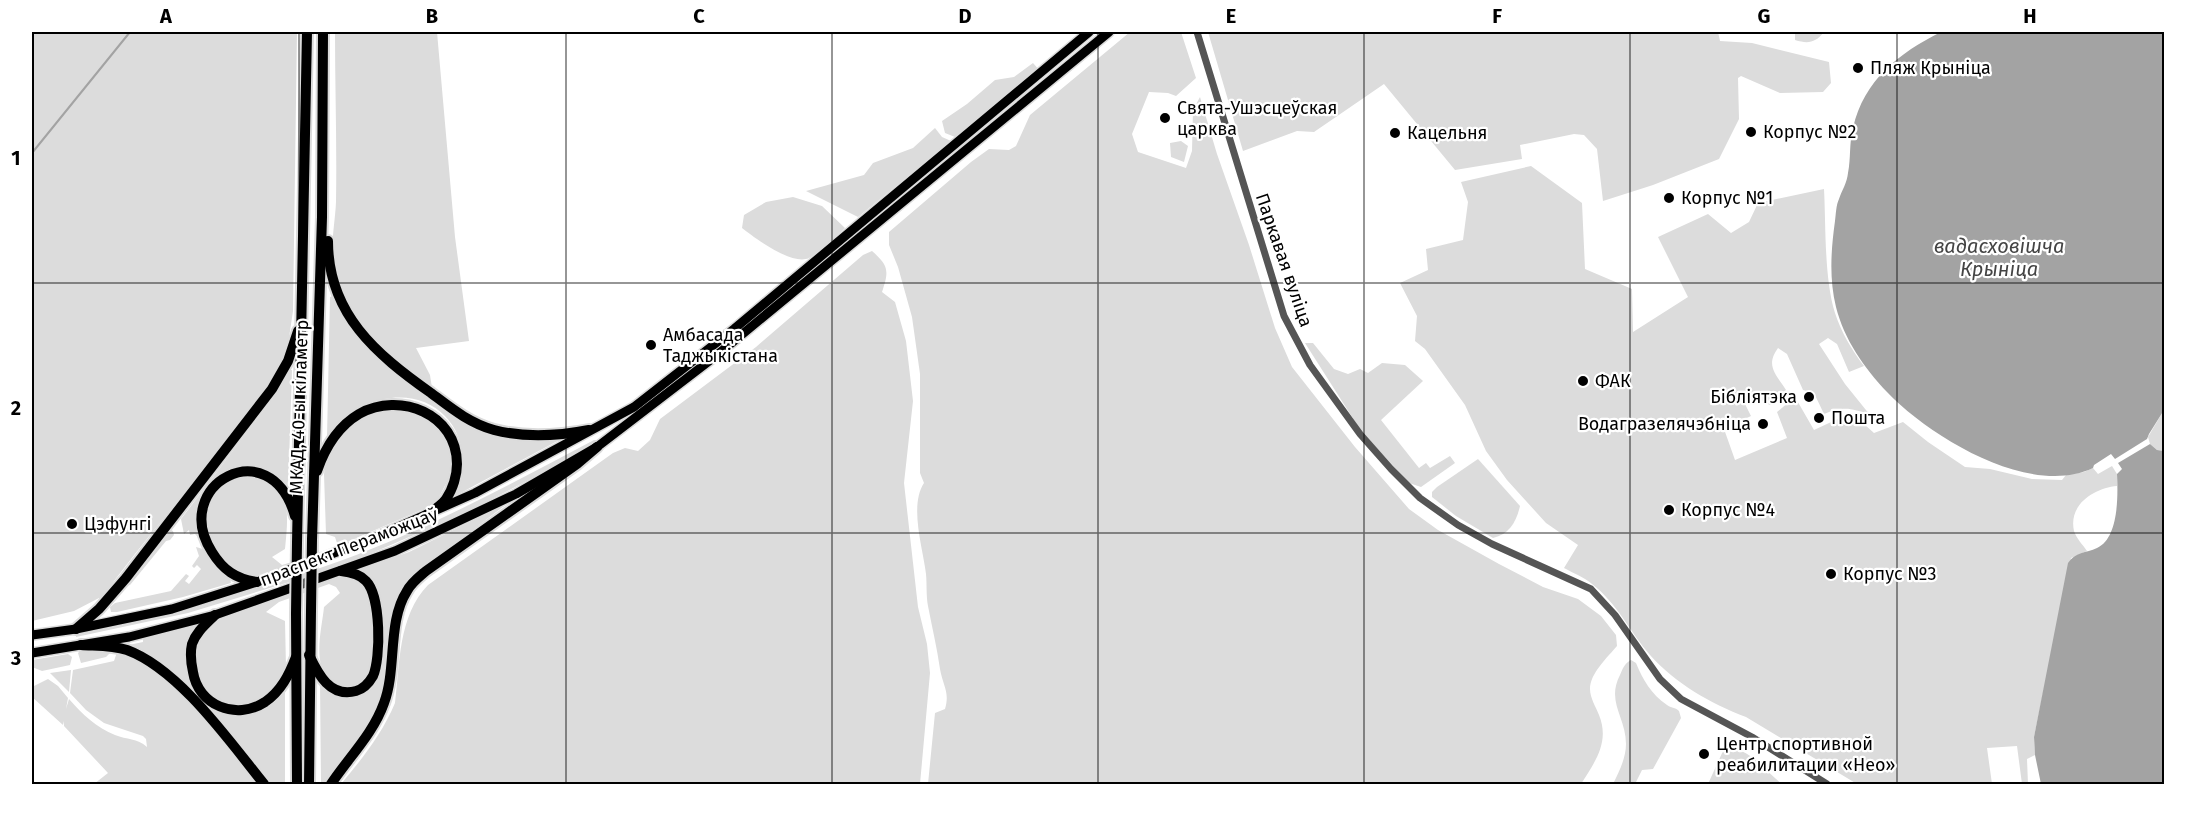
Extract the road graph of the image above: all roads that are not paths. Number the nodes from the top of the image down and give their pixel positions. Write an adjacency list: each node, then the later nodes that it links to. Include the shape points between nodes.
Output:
1 (307, 32): 7 (highway, МКАД, 40-ы кіламетр)
2 (323, 32): 6 (highway, МКАД, 40-ы кіламетр)
3 (1089, 32): 8 (main road, праспект Пераможцаў, via 669,381 634,407)
4 (1108, 32): 9 (main road, праспект Пераможцаў, via 717,355)
5 (1197, 32): 26 (street, Паркавая вуліца, via 1275,290 1295,339 1328,391 1390,470 1419,498 1458,525 1591,590 1615,615 1660,679 1681,699)
6 (322, 217): 8 (highway, via 330,266 344,307 367,341 391,363 464,418 494,430 551,435); 10 (highway, МКАД, 40-ы кіламетр)
7 (301, 322): 12 (highway, МКАД, 40-ы кіламетр); 16 (highway, via 288,361 272,389 126,578)
8 (589, 429): 9 (main road, via 599,435); 11 (main road, праспект Пераможцаў, via 475,493)
9 (599, 445): 13 (main road, праспект Пераможцаў, via 471,516); 25 (highway, via 426,571 407,590 398,615 384,705)
10 (313, 483): 11 (highway, via 324,452 348,422 371,409 405,405 441,423 457,458 456,477 446,499); 20 (highway, МКАД, 40-ы кіламетр, bridge)
11 (425, 516): 14 (main road, праспект Пераможцаў)
12 (298, 525): 14 (highway, via 284,490 259,472 238,471 212,489 201,523 207,542 229,572); 21 (highway, МКАД, 40-ы кіламетр, bridge)
13 (341, 571): 15 (main road, праспект Пераможцаў); 20 (highway, via 366,580 375,597 378,650 373,676 359,690 339,692 317,673)
14 (256, 582): 16 (main road, праспект Пераможцаў, via 172,609)
15 (215, 615): 18 (main road, праспект Пераможцаў); 21 (highway, via 198,633 191,653 198,690 217,706 236,711 263,704 290,674)
16 (76, 629): 17 (main road, праспект Пераможцаў)
17 (32, 635)
18 (81, 645): 19 (main road, праспект Пераможцаў); 22 (highway, via 125,650 163,672 197,704)
19 (32, 653)
20 (309, 655): 24 (highway, МКАД, 40-ы кіламетр)
21 (296, 657): 23 (highway, МКАД, 40-ы кіламетр)
22 (264, 784)
23 (297, 784)
24 (309, 784)
25 (332, 784)
26 (1827, 784)

